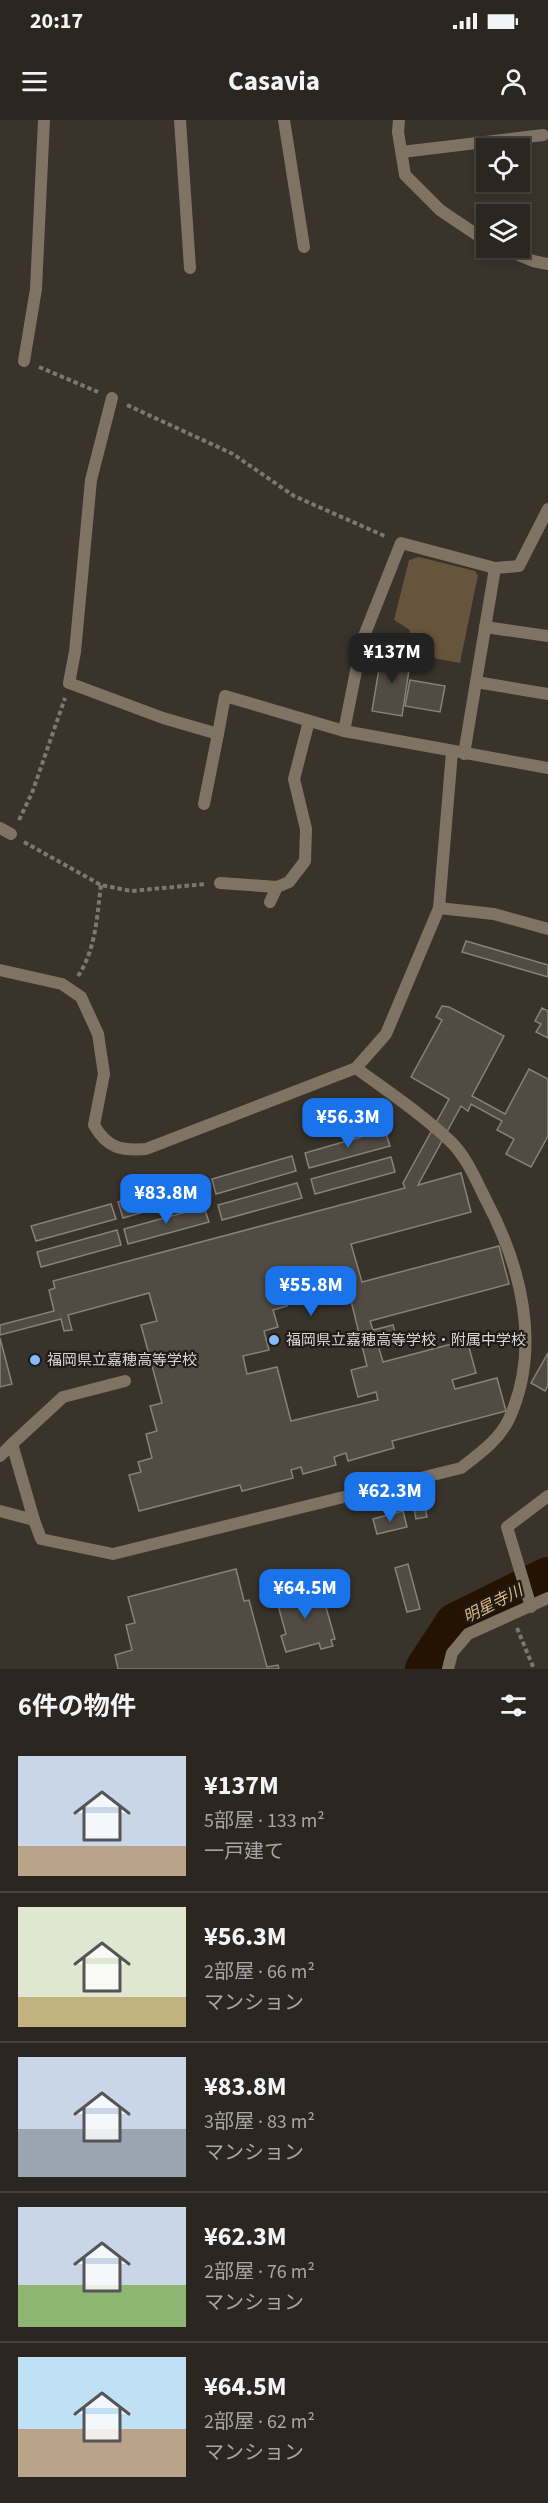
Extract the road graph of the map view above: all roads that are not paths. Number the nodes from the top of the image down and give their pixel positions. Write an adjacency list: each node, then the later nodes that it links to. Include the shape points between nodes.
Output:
1 (44, 120): 12 (street, via 36,289)
2 (180, 120): 11 (street)
3 (284, 120): 8 (street)
4 (399, 120): 6 (street)
5 (543, 135): 6 (street)
6 (402, 152): 7 (street, via 405,175 440,210)
7 (476, 234)
8 (304, 247)
9 (526, 258): 10 (street)
10 (548, 264)
11 (190, 268)
12 (24, 362)
13 (112, 398): 22 (street, via 91,480 69,683)
14 (548, 509): 15 (street, via 519,566)
15 (495, 568): 16 (street); 21 (street, via 401,543 362,641)
16 (485, 627): 17 (street); 18 (street)
17 (548, 636)
18 (476, 682): 19 (street); 23 (street)
19 (548, 694)
20 (309, 721): 21 (street); 22 (street, via 225,696); 27 (street, via 294,779 306,829 305,861 289,882)
21 (344, 731): 23 (street)
22 (218, 734): 25 (street)
23 (458, 753): 24 (street); 29 (street)
24 (548, 768)
25 (204, 804)
26 (220, 883): 27 (street)
27 (277, 887): 28 (street)
28 (270, 902)
29 (439, 908): 30 (street, via 494,914); 32 (street, via 386,1034)
30 (548, 929)
31 (0, 970): 32 (street, via 62,984 81,997 98,1034 104,1074 94,1125 111,1145 126,1150 146,1149)
32 (356, 1068): 38 (street, via 451,1142 471,1172 508,1246 524,1316 526,1352 508,1420 489,1447 461,1468 113,1554 41,1539)
33 (125, 1381): 34 (street, via 63,1397)
34 (12, 1444): 35 (street); 38 (street)
35 (0, 1456)
36 (548, 1496): 40 (street, via 507,1527)
37 (0, 1511): 38 (street)
38 (34, 1520)
39 (548, 1598): 40 (street)
40 (531, 1607): 41 (street, via 468,1634 452,1653)
41 (448, 1669)

